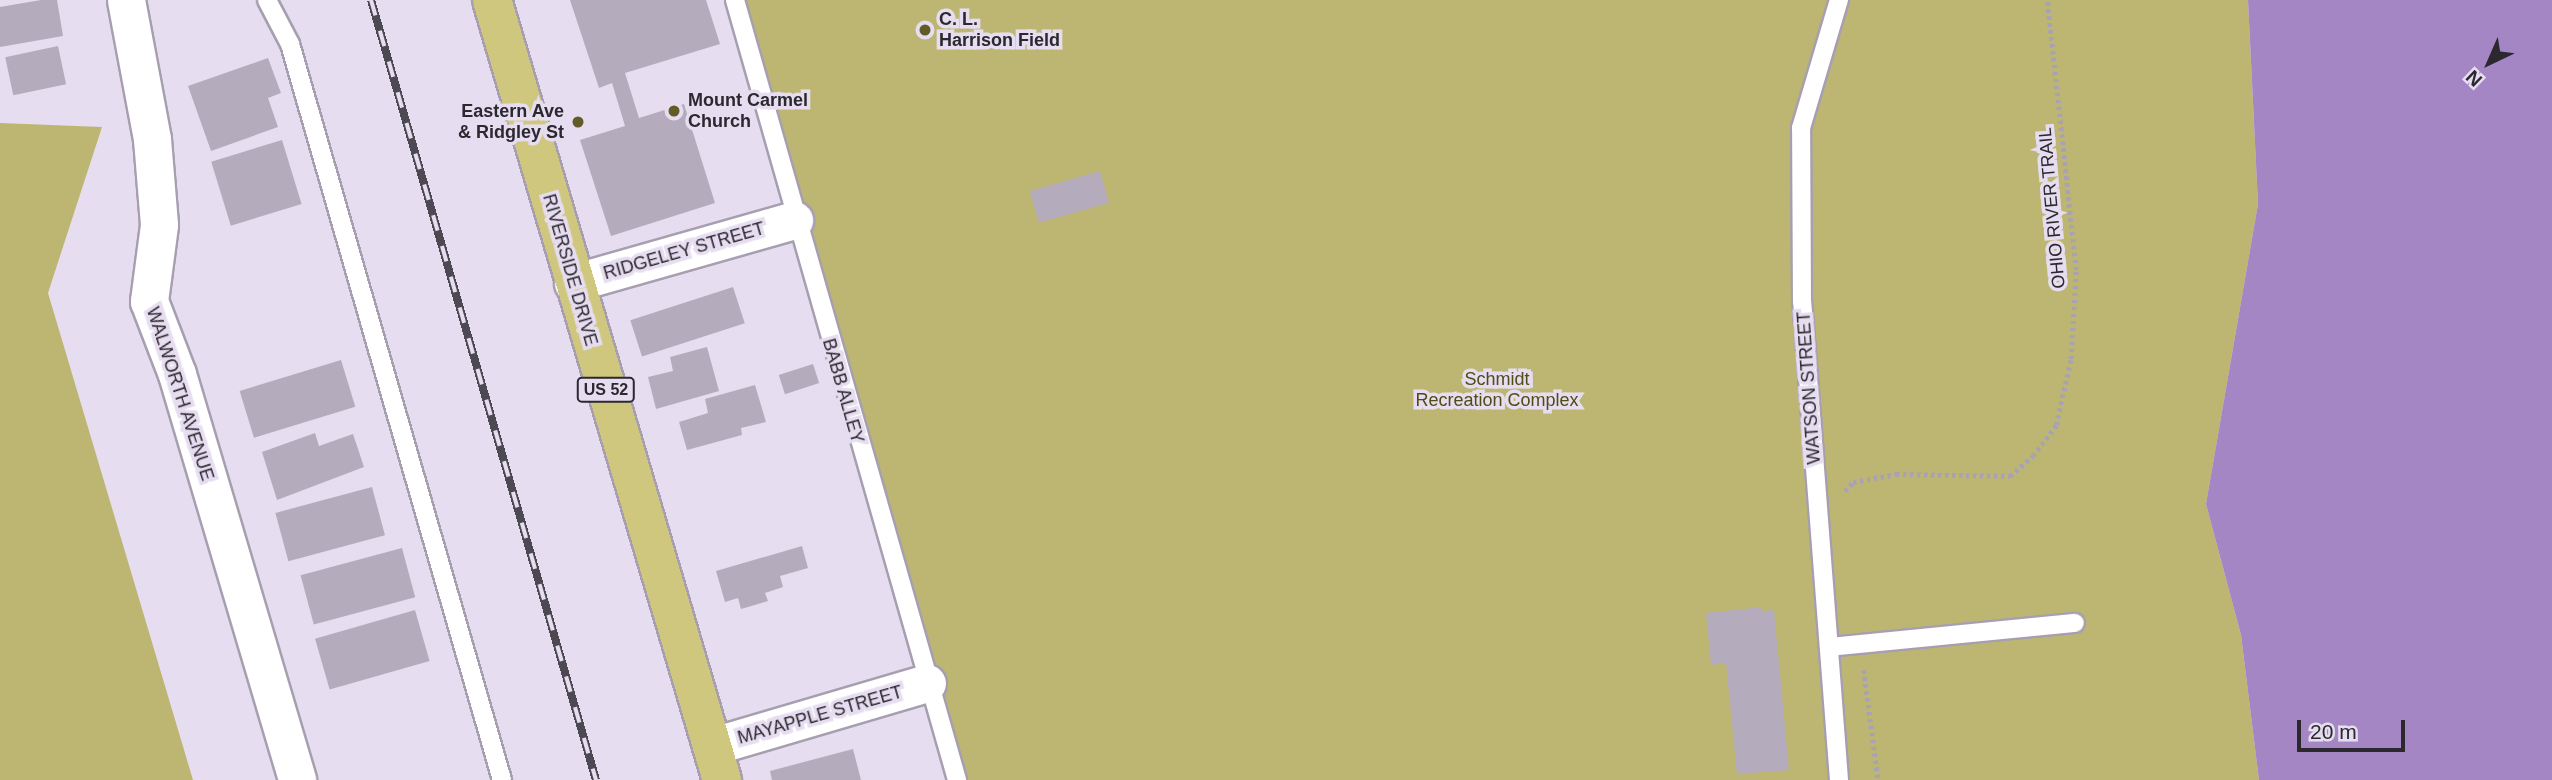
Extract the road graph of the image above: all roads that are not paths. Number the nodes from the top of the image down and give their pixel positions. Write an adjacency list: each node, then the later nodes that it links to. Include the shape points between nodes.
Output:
1 (126, 0): 12 (street, WALWORTH AVENUE, via 152,139 159,225 149,301 177,374)
2 (267, 0): 13 (lane, via 290,44)
3 (492, 0): 7 (main road, RIVERSIDE DRIVE / US 52)
4 (735, 0): 6 (lane, BABB ALLEY)
5 (1839, 0): 9 (lane, WATSON STREET, via 1801,128 1802,302)
6 (794, 220): 7 (street, RIDGELEY STREET); 10 (lane, BABB ALLEY)
7 (573, 283): 11 (main road, RIVERSIDE DRIVE / US 52)
8 (2074, 623): 9 (lane)
9 (1829, 647): 15 (lane, WATSON STREET)
10 (927, 683): 11 (street, MAYAPPLE STREET); 14 (lane, BABB ALLEY)
11 (718, 763)
12 (297, 780)
13 (502, 780)
14 (957, 780)
15 (1839, 780)

